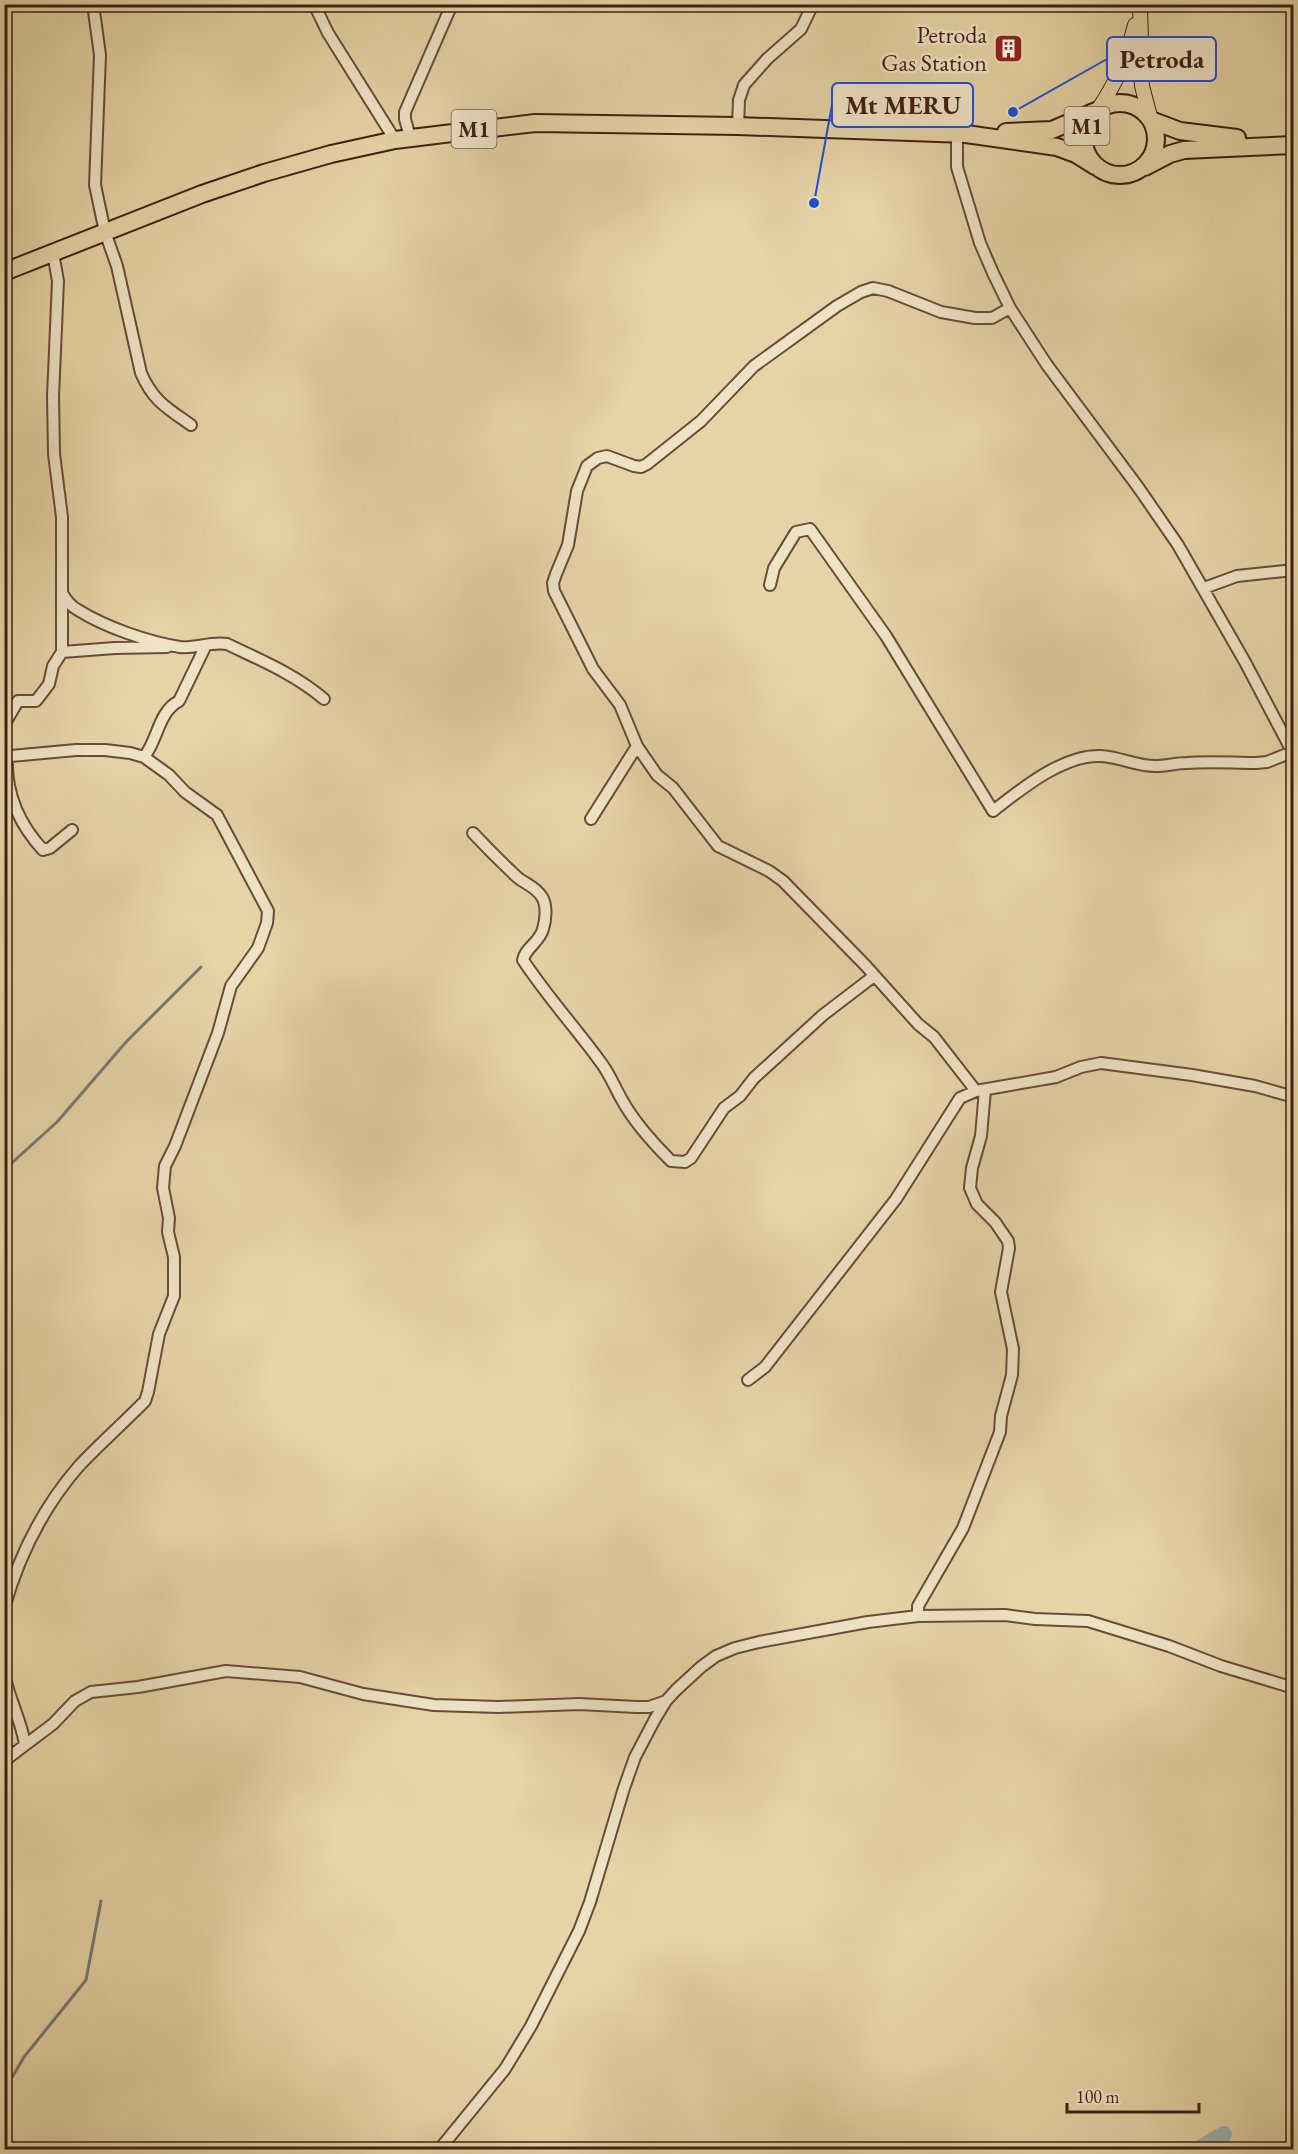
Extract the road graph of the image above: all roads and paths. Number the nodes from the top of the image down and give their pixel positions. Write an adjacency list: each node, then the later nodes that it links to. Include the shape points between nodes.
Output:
1 (93, 4): 14 (street, via 99,55 96,184)
2 (314, 4): 10 (street, via 333,43)
3 (452, 4): 10 (street, via 405,112)
4 (813, 4): 8 (street, via 801,29 744,85)
5 (1140, 5): 6 (main road, via 1127,58); 7 (main road, via 1142,86)
6 (1098, 110): 7 (highway, M1, via 1123,103 1136,107); 9 (highway, M1, via 1052,130); 12 (highway, M1, via 1084,137)
7 (1151, 120): 11 (highway, M1, via 1180,131); 13 (highway, via 1156,146)
8 (738, 126): 9 (highway, M1); 10 (highway, M1, via 535,123)
9 (961, 134): 12 (highway, M1, via 1057,147); 17 (street, via 957,167 963,190 984,253)
10 (403, 139): 14 (highway, M1, via 264,173)
11 (1293, 144): 13 (highway, M1, via 1184,150)
12 (1095, 166): 13 (highway, M1, via 1117,176)
13 (1140, 169)
14 (105, 232): 15 (highway, M1); 18 (street, via 148,390)
15 (53, 253): 16 (highway, M1); 22 (street, via 58,281 54,454 62,517)
16 (4, 272)
17 (1010, 308): 21 (street, via 1154,510); 28 (street, via 992,318 975,318 941,312 888,291 873,288 861,292 754,366 701,421 647,464 634,466 607,456 587,466 577,491 568,545 553,583 554,591 593,669 624,712)
18 (190, 424)
19 (1293, 570): 21 (street, via 1237,576)
20 (770, 585): 30 (street, via 774,568 796,532 810,529 885,636 993,811 1043,776 1091,756 1156,766 1256,763)
21 (1204, 588): 30 (street)
22 (62, 593): 24 (street, via 78,610 117,628); 25 (street)
23 (206, 645): 24 (street); 26 (street, via 227,644 269,663); 31 (street, via 179,701 170,705 152,748)
24 (182, 647): 25 (street)
25 (62, 652): 27 (street, via 53,666 49,684 36,701 18,701)
26 (324, 699)
27 (4, 725)
28 (637, 746): 32 (street); 35 (street, via 718,846 783,881)
29 (6, 754): 31 (street, via 105,750); 33 (street, via 11,796 31,837 43,850)
30 (1293, 754)
31 (144, 757): 39 (street, via 217,815 268,911 268,918 258,948 231,986 218,1033 165,1166 163,1188 174,1257 174,1296 159,1334 145,1401 80,1466 45,1514 18,1566)
32 (591, 819)
33 (72, 830)
34 (473, 833): 35 (street, via 543,899 543,931 523,960 599,1060 622,1101 671,1161 685,1162 691,1158 724,1108 754,1078 823,1015)
35 (874, 976): 36 (street)
36 (980, 1091): 37 (street, via 1101,1064 1203,1077); 38 (street, via 960,1098 896,1199 765,1367); 40 (street, via 981,1136 970,1188 977,1204 1008,1241 1001,1292 1013,1349 1012,1375 992,1456 959,1537 918,1606)
37 (1293, 1097)
38 (748, 1380)
39 (4, 1608)
40 (918, 1616): 42 (street, via 1005,1615 1088,1621); 43 (street, via 735,1648 700,1667)
41 (4, 1674): 44 (street)
42 (1293, 1688)
43 (666, 1701): 44 (street, via 649,1707 434,1705 363,1694 300,1677 226,1671 91,1692 75,1701); 46 (street, via 627,1778 579,1931 531,2026 505,2069)
44 (25, 1745): 45 (street)
45 (4, 1761)
46 (439, 2150)

